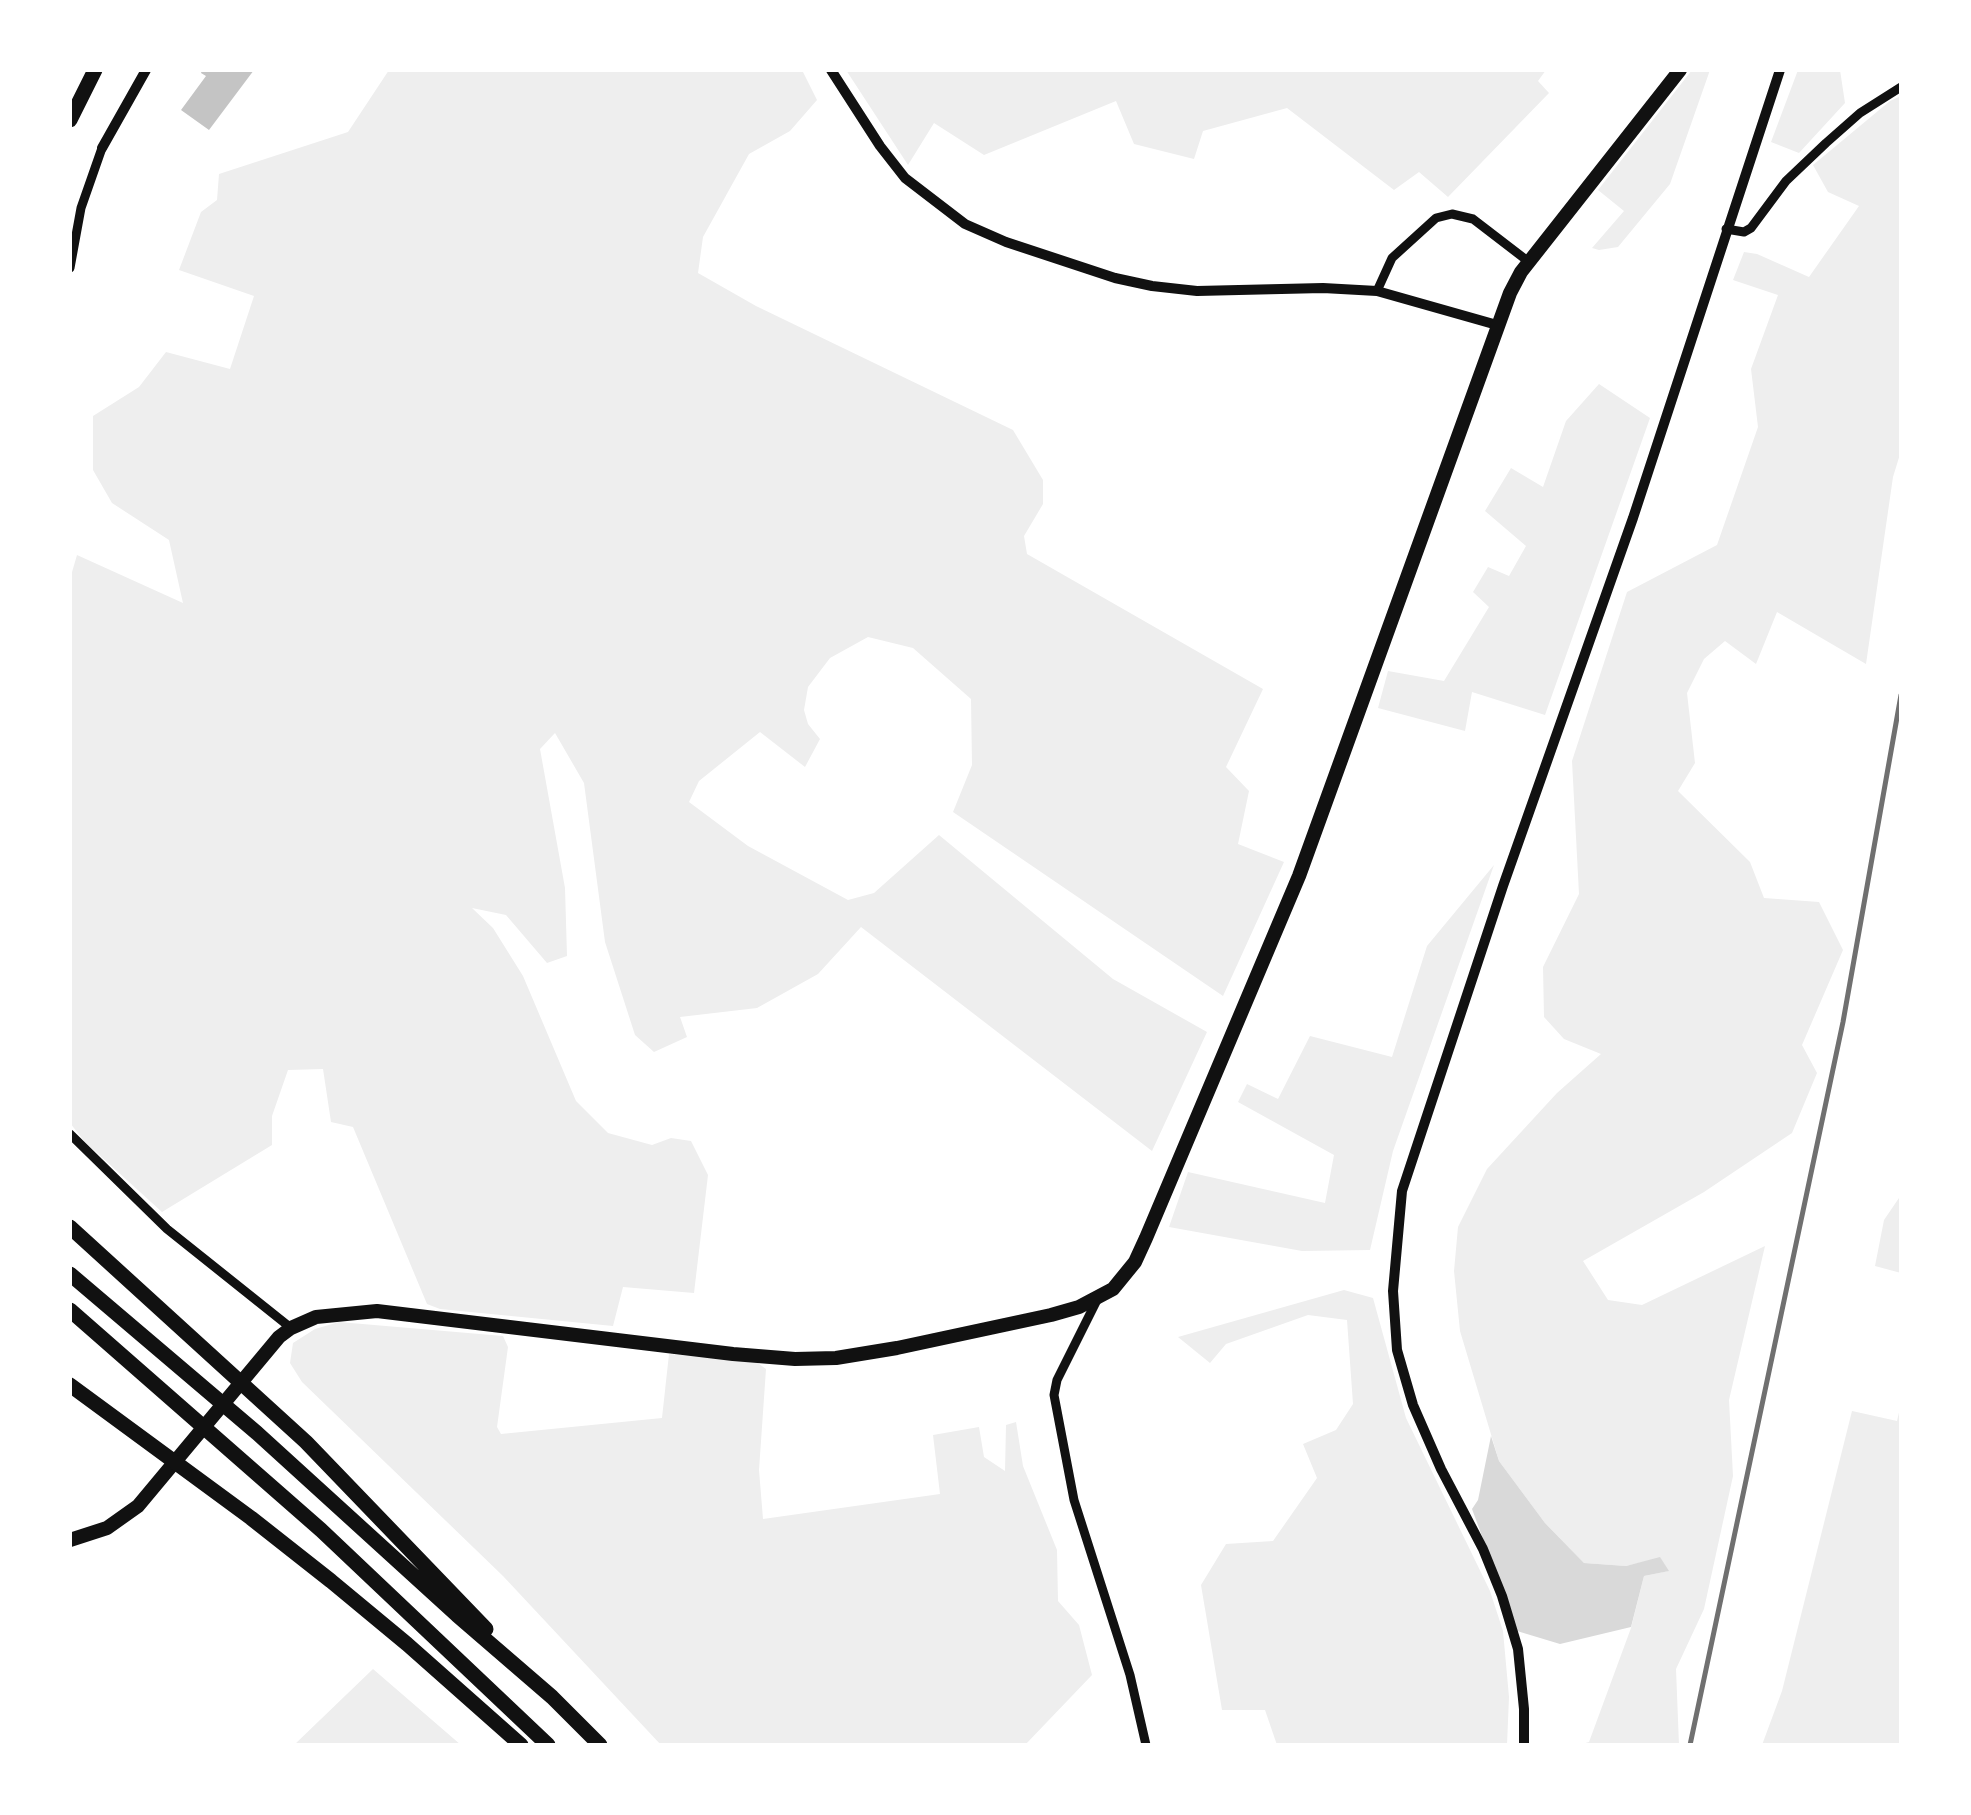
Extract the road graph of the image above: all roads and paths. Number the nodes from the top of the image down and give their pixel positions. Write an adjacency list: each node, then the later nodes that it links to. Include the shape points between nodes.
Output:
1 (95, 70): 7 (highway)
2 (146, 70): 8 (street)
3 (831, 70): 12 (street, via 905,178 965,224 1006,242 1152,286)
4 (1680, 70): 10 (main road)
5 (1780, 70): 9 (street)
6 (1901, 87): 9 (street, via 1826,143 1751,228)
7 (70, 122)
8 (102, 148): 11 (street)
9 (1726, 229): 27 (street, via 1419,1134 1398,1221 1397,1350 1413,1405 1502,1596 1518,1649)
10 (1529, 262): 12 (street, via 1474,219 1452,214 1436,218 1392,258); 13 (main road)
11 (70, 268)
12 (1377, 291): 13 (street)
13 (1496, 325): 17 (main road, via 1299,876 1135,1262)
14 (70, 1134): 19 (street)
15 (70, 1228): 22 (highway, via 306,1442)
16 (70, 1274): 22 (highway)
17 (1098, 1298): 19 (main road, via 1012,1324 822,1358 733,1354 377,1311 316,1317); 26 (street, via 1054,1395 1074,1500)
18 (70, 1310): 24 (highway, via 296,1506)
19 (285, 1332): 21 (main road, via 138,1506 107,1528)
20 (70, 1384): 23 (highway, via 291,1550)
21 (70, 1540)
22 (552, 1697): 25 (highway)
23 (521, 1745)
24 (548, 1745)
25 (600, 1745)
26 (1146, 1745)
27 (1524, 1745)

